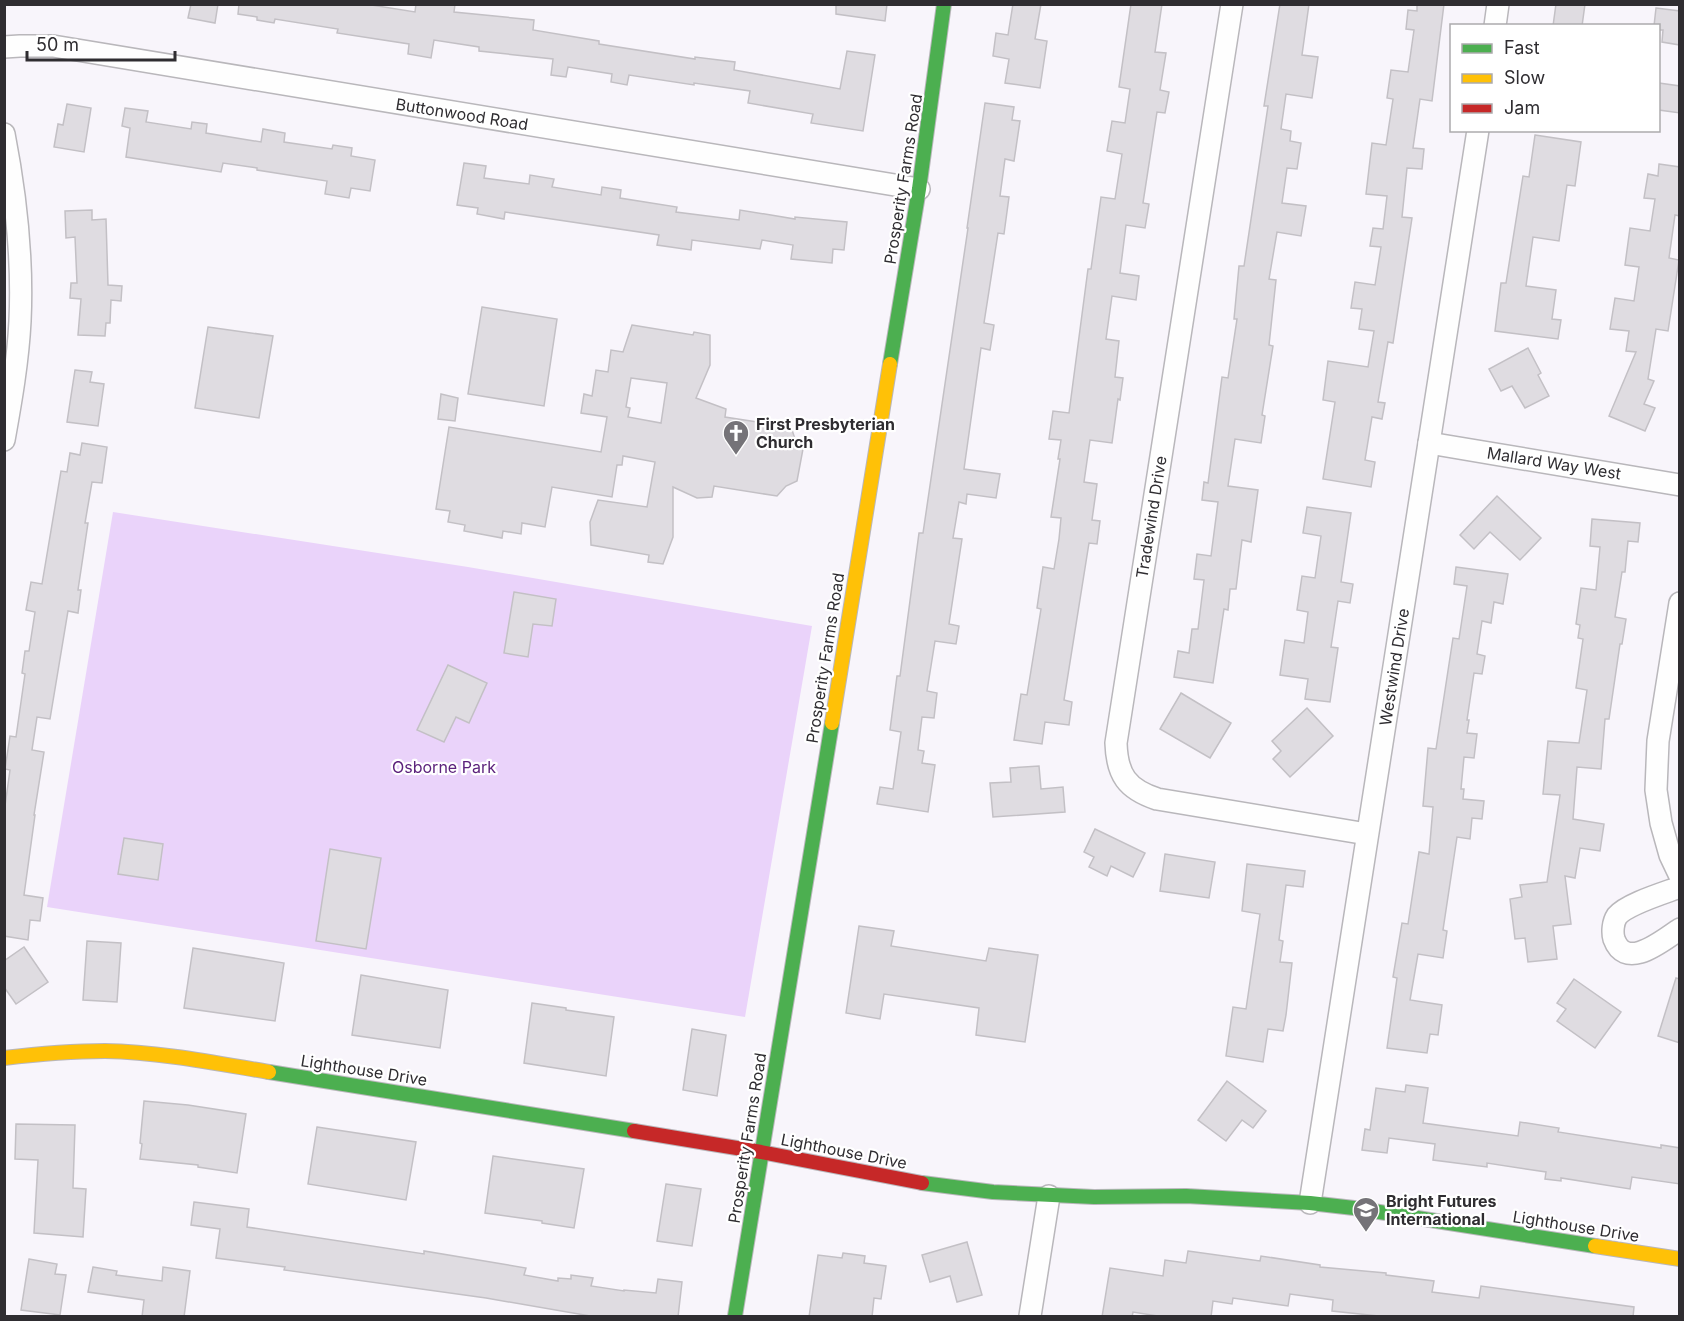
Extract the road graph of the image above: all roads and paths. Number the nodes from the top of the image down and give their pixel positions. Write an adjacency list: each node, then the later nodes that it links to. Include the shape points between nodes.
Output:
1 (944, 4): 8 (street, Prosperity Farms Road)
2 (1232, 4): 13 (street, Tradewind Drive, via 1116,758 1130,785 1157,799)
3 (1498, 4): 4 (street)
4 (1495, 24)
5 (4, 47): 8 (street, Buttonwood Road, via 53,46)
6 (1478, 132): 10 (street, Westwind Drive)
7 (4, 134): 9 (street, via 20,265 15,379)
8 (919, 189): 18 (street, Prosperity Farms Road)
9 (4, 440)
10 (1429, 443): 11 (street, Mallard Way West); 13 (street, Westwind Drive)
11 (1680, 484)
12 (1680, 603): 14 (street, via 1658,741 1656,790 1661,823)
13 (1367, 834): 20 (street, Westwind Drive)
14 (1680, 876)
15 (1680, 887): 16 (street, via 1626,909 1613,926 1614,939 1622,950 1632,954 1645,952)
16 (1680, 929)
17 (4, 1058): 18 (street, Lighthouse Drive, via 105,1051 167,1055)
18 (761, 1152): 19 (street, Lighthouse Drive, via 921,1183); 22 (street, Prosperity Farms Road)
19 (1049, 1196): 20 (street, Lighthouse Drive, via 1186,1196); 23 (street)
20 (1310, 1203): 21 (street, Lighthouse Drive)
21 (1680, 1259)
22 (735, 1317)
23 (1030, 1317)

